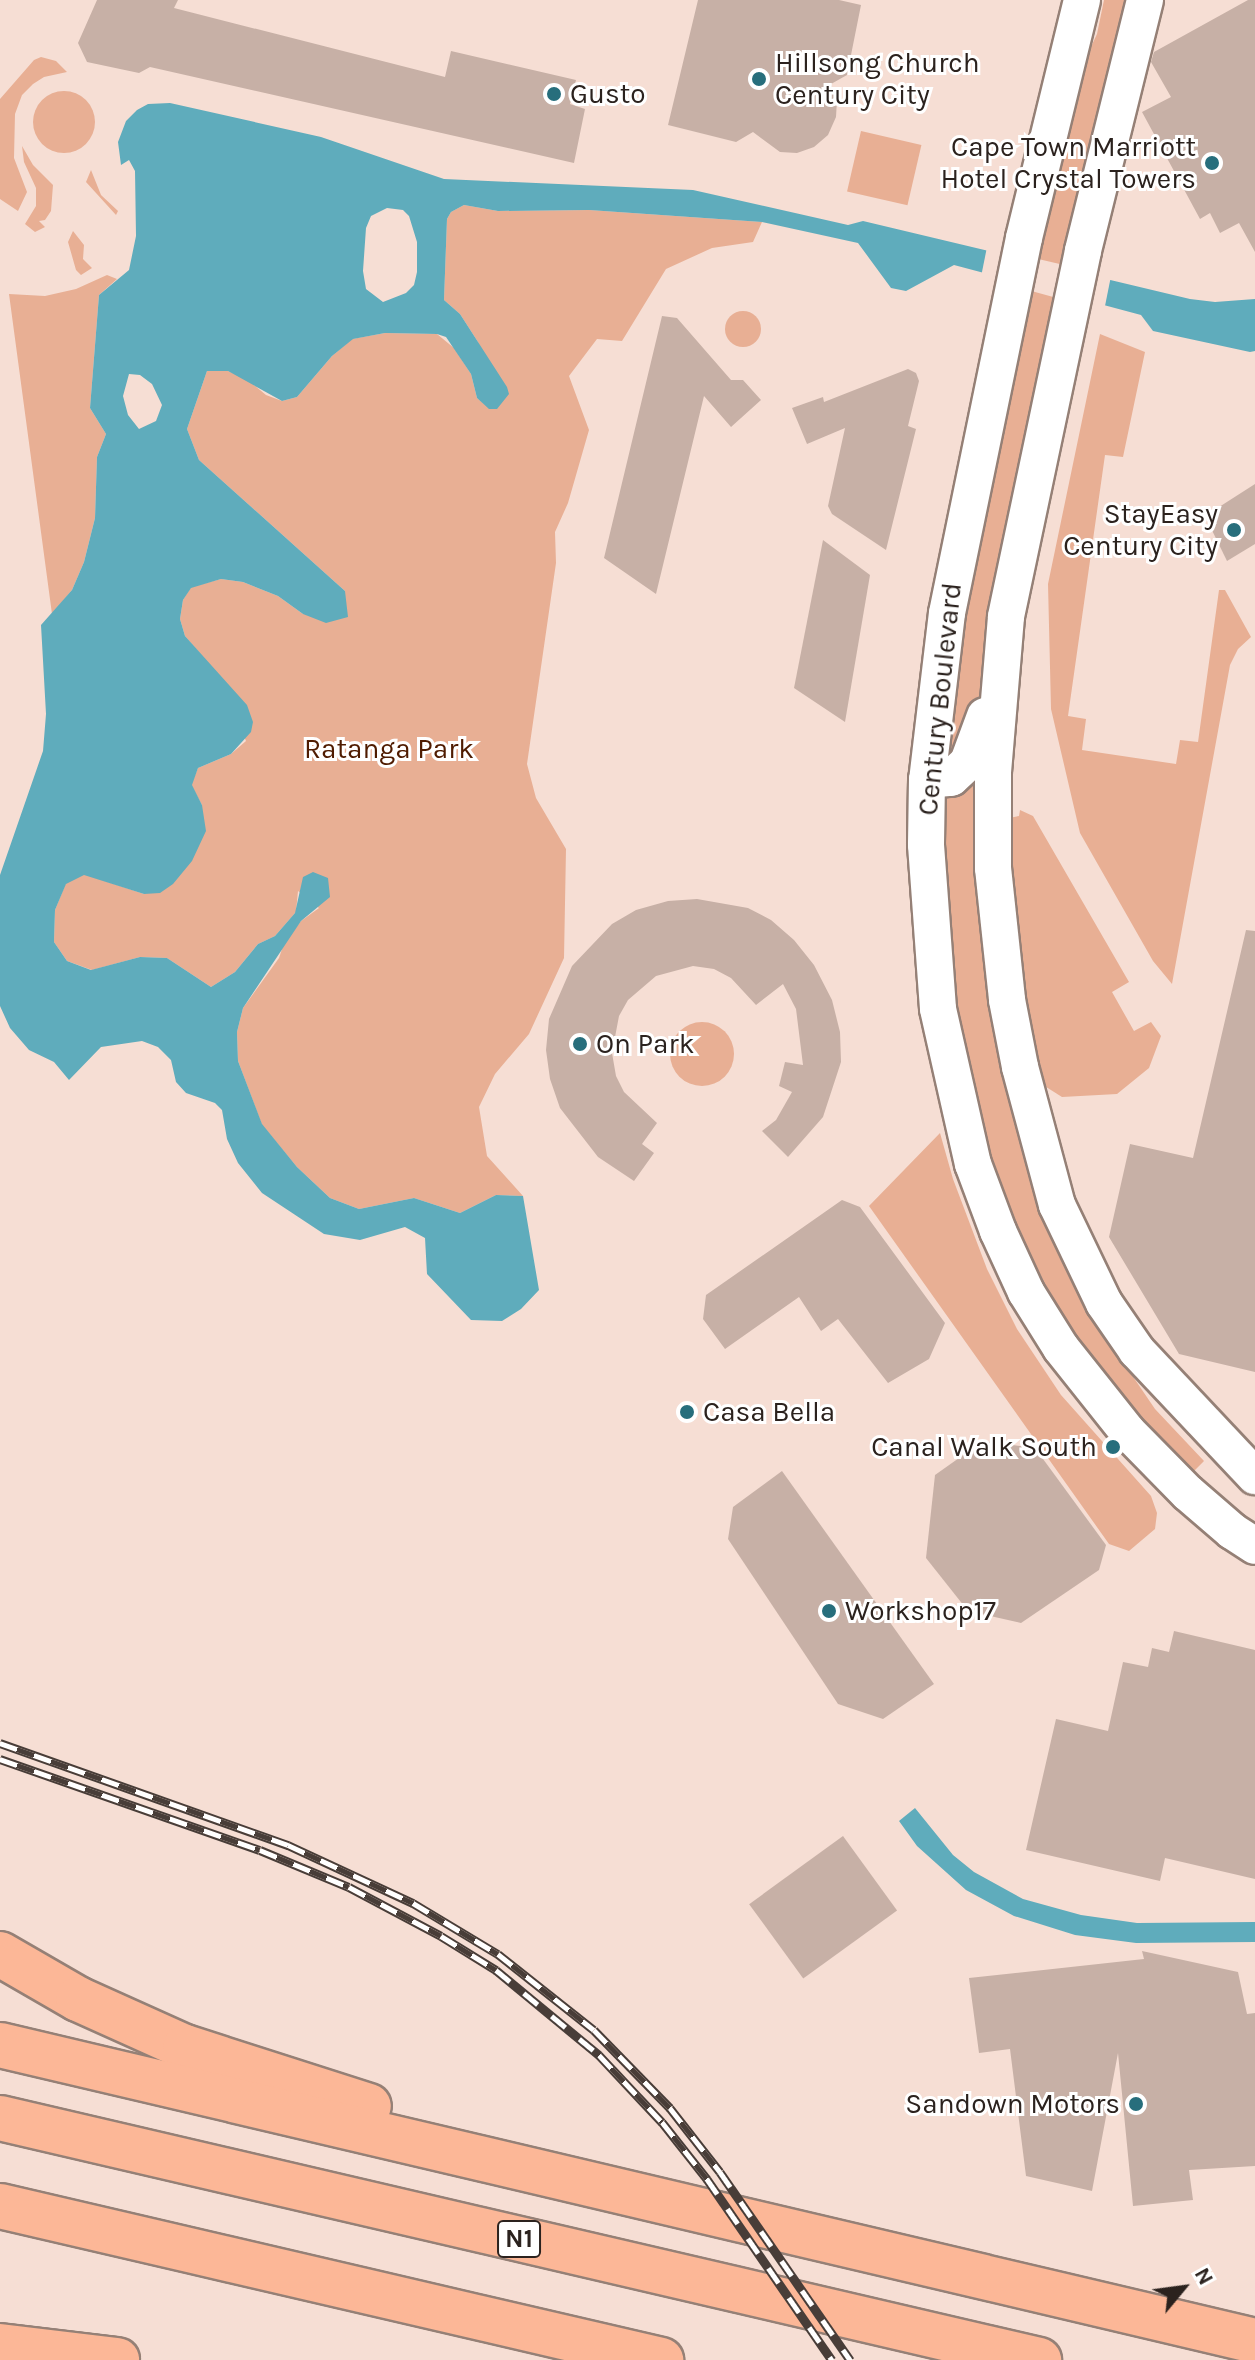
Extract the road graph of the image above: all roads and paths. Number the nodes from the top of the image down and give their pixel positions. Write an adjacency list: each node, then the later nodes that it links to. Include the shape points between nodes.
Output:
1 (1082, 0): 4 (main road, Century Boulevard, via 1024,238 947,613)
2 (1145, 0): 3 (main road, Century Boulevard, via 1083,251)
3 (1006, 617): 4 (main road, via 987,710 968,762 951,778); 5 (main road, Century Boulevard, via 993,771 993,868 1007,1000 1037,1141 1057,1205 1104,1303 1174,1395)
4 (927, 780): 6 (main road, Century Boulevard, via 926,858 938,1009 973,1164 998,1231 1026,1292 1100,1398 1188,1493)
5 (1255, 1476)
6 (1255, 1546)
7 (0, 1954): 10 (highway, via 78,1999 185,2047 351,2101 528,2148)
8 (0, 2045): 10 (highway)
9 (0, 2118): 16 (highway, N1)
10 (593, 2183): 12 (highway)
11 (0, 2206): 15 (highway)
12 (1255, 2341)
13 (0, 2346): 14 (highway)
14 (117, 2360)
15 (661, 2360)
16 (1039, 2360)

